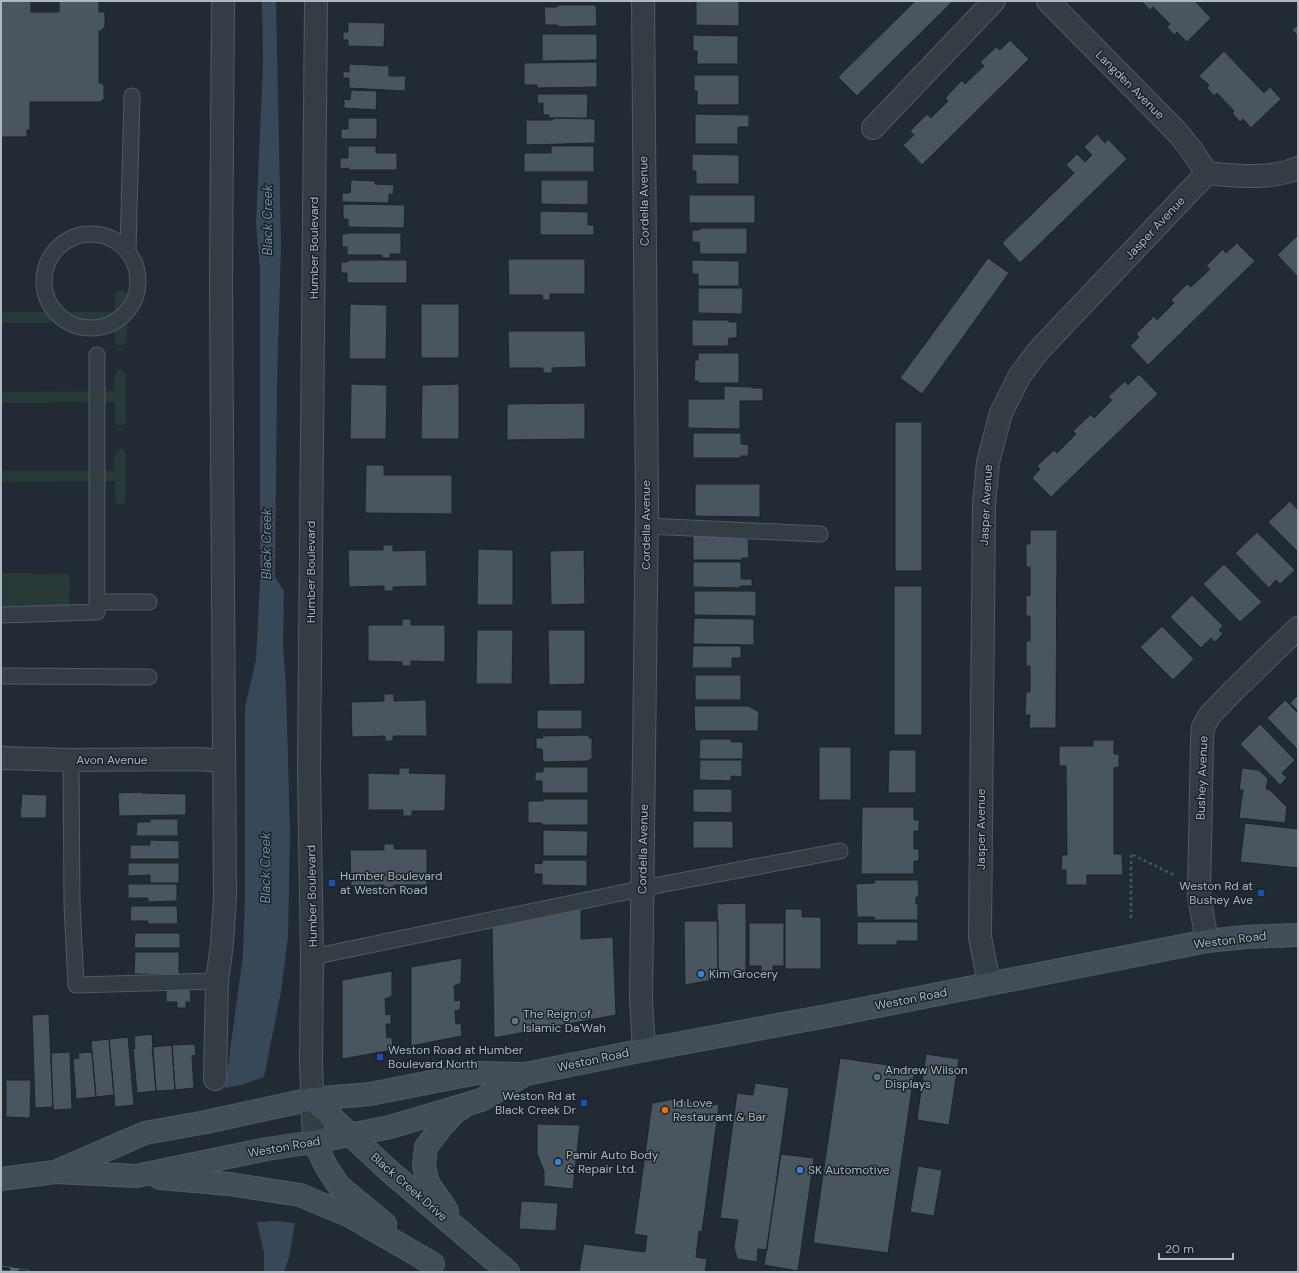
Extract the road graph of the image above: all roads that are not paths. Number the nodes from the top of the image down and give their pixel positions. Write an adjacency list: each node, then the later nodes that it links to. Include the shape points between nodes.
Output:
1 (223, 1): 22 (street)
2 (316, 1): 27 (street, Humber Boulevard, via 310,768)
3 (643, 1): 12 (street, Cordella Avenue)
4 (994, 1): 7 (street)
5 (1048, 1): 9 (street, Langden Avenue, via 1177,132)
6 (132, 96): 10 (lane)
7 (873, 128)
8 (1298, 168): 9 (street, via 1287,172 1244,177)
9 (1206, 173): 29 (street, Jasper Avenue, via 1040,349 1020,376 1001,413 988,462 984,505 980,937)
10 (128, 251): 10 (lane, via 136,266 136,296 117,320 104,326 89,328 75,325 62,318 52,307 44,286 47,263 56,249 69,239 84,234 101,234 116,241)
11 (97, 355): 14 (lane)
12 (647, 526): 13 (lane); 24 (street, Cordella Avenue)
13 (820, 534)
14 (97, 602): 15 (lane); 16 (lane, via 97,612)
15 (149, 602)
16 (1, 615)
17 (1298, 628): 26 (street, Bushey Avenue, via 1233,691 1210,715 1203,727 1199,896)
18 (1, 676): 19 (lane)
19 (149, 677)
20 (1, 758): 21 (street, Avon Avenue)
21 (71, 760): 22 (street, Avon Avenue); 28 (lane, via 72,904 76,985)
22 (223, 761): 28 (street, via 225,898)
23 (840, 851): 24 (lane)
24 (642, 888): 27 (lane); 30 (street, Cordella Avenue)
25 (1298, 935): 26 (main road, Weston Road)
26 (1207, 941): 29 (main road, Weston Road)
27 (312, 957): 34 (street, Humber Boulevard)
28 (217, 981): 32 (street)
29 (989, 983): 30 (main road, Weston Road)
30 (644, 1050): 31 (main road, Weston Road)
31 (526, 1074): 33 (main road, Weston Road, via 477,1073); 35 (main road, Weston Road)
32 (215, 1078)
33 (370, 1094): 34 (main road, Weston Road); 36 (main road, via 341,1108)
34 (312, 1099): 36 (main road, Black Creek Drive); 38 (street, Humber Boulevard); 39 (main road, Weston Road, via 145,1133)
35 (481, 1100): 37 (main road, Weston Road, via 390,1127); 42 (main road, via 456,1111 426,1147 424,1166 428,1183)
36 (332, 1117): 37 (main road, Black Creek Drive); 38 (main road)
37 (349, 1134): 38 (main road, Weston Road); 42 (main road, Black Creek Drive)
38 (314, 1142): 40 (main road, Weston Road); 43 (main road, via 327,1168 340,1186)
39 (55, 1172): 40 (main road, Weston Road); 41 (main road, Weston Road)
40 (136, 1176): 43 (main road, via 229,1184 300,1195 352,1217)
41 (1, 1179)
42 (463, 1235): 44 (main road, Black Creek Drive)
43 (438, 1268)
44 (508, 1272)

